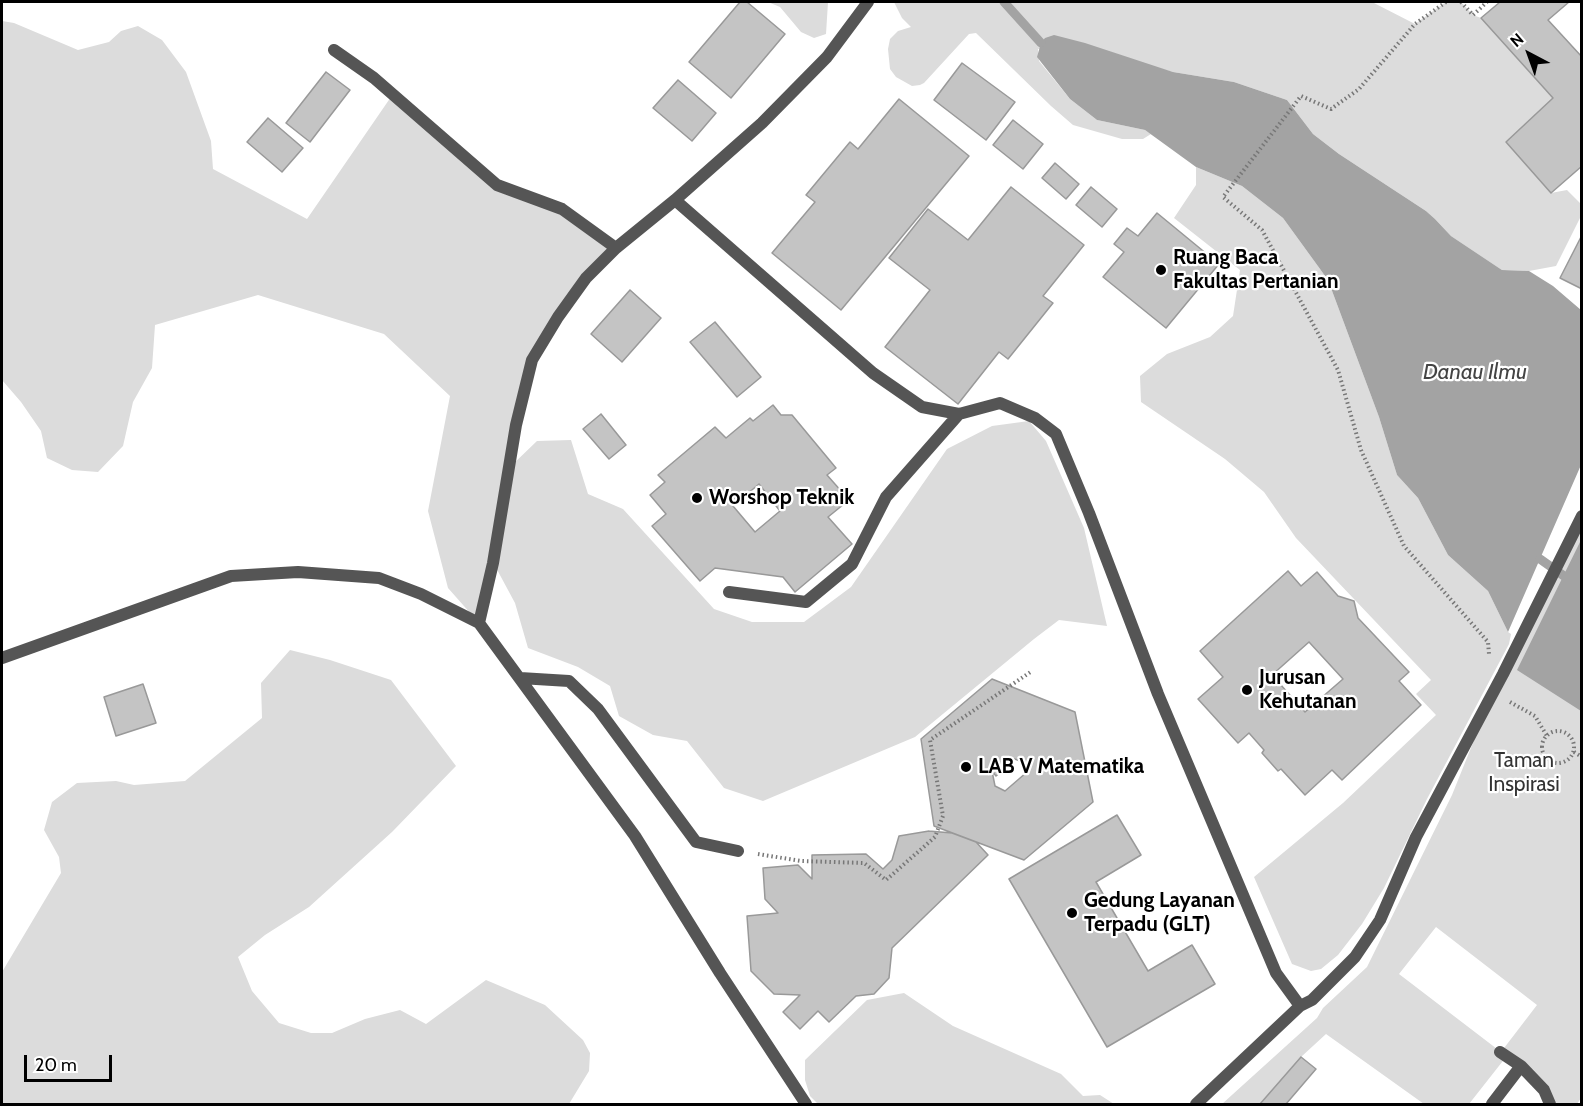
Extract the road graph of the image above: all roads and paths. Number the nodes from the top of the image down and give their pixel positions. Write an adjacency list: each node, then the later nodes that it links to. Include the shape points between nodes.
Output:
1 (868, 2): 6 (lane, via 827,57 762,123)
2 (1446, 2): 15 (path, via 1415,24 1359,89 1331,109 1301,96 1223,197 1262,230 1338,370 1361,450 1404,546 1488,642)
3 (1461, 2): 4 (path, via 1473,15)
4 (1487, 2)
5 (334, 50): 7 (lane, via 374,78 496,185 562,209)
6 (675, 200): 7 (lane); 8 (lane, via 873,373 922,407)
7 (616, 248): 11 (lane, via 586,278 532,360)
8 (959, 414): 10 (lane, via 886,497 852,564 806,602); 20 (lane, via 1000,403 1035,417 1056,434 1158,694 1276,973)
9 (1581, 516): 15 (lane)
10 (729, 592)
11 (479, 623): 12 (lane, via 379,578 298,572 231,576); 14 (lane)
12 (2, 658)
13 (1032, 671): 19 (path, via 930,740 943,816 936,837 886,880 864,863 801,861)
14 (520, 678): 19 (lane, via 569,681 598,708 696,842); 23 (lane, via 636,836)
15 (1493, 693): 16 (path, via 1534,716); 20 (lane, via 1416,837 1380,920 1355,957 1312,1000)
16 (1547, 736): 17 (path, via 1556,731 1566,733 1574,741); 17 (path, via 1542,750 1553,762 1568,760)
17 (1574, 752): 18 (path)
18 (1581, 757)
19 (738, 851)
20 (1300, 1006): 24 (lane)
21 (1500, 1052): 22 (lane)
22 (1521, 1066): 25 (lane); 26 (lane, via 1544,1089)
23 (806, 1104)
24 (1196, 1104)
25 (1492, 1104)
26 (1550, 1104)

